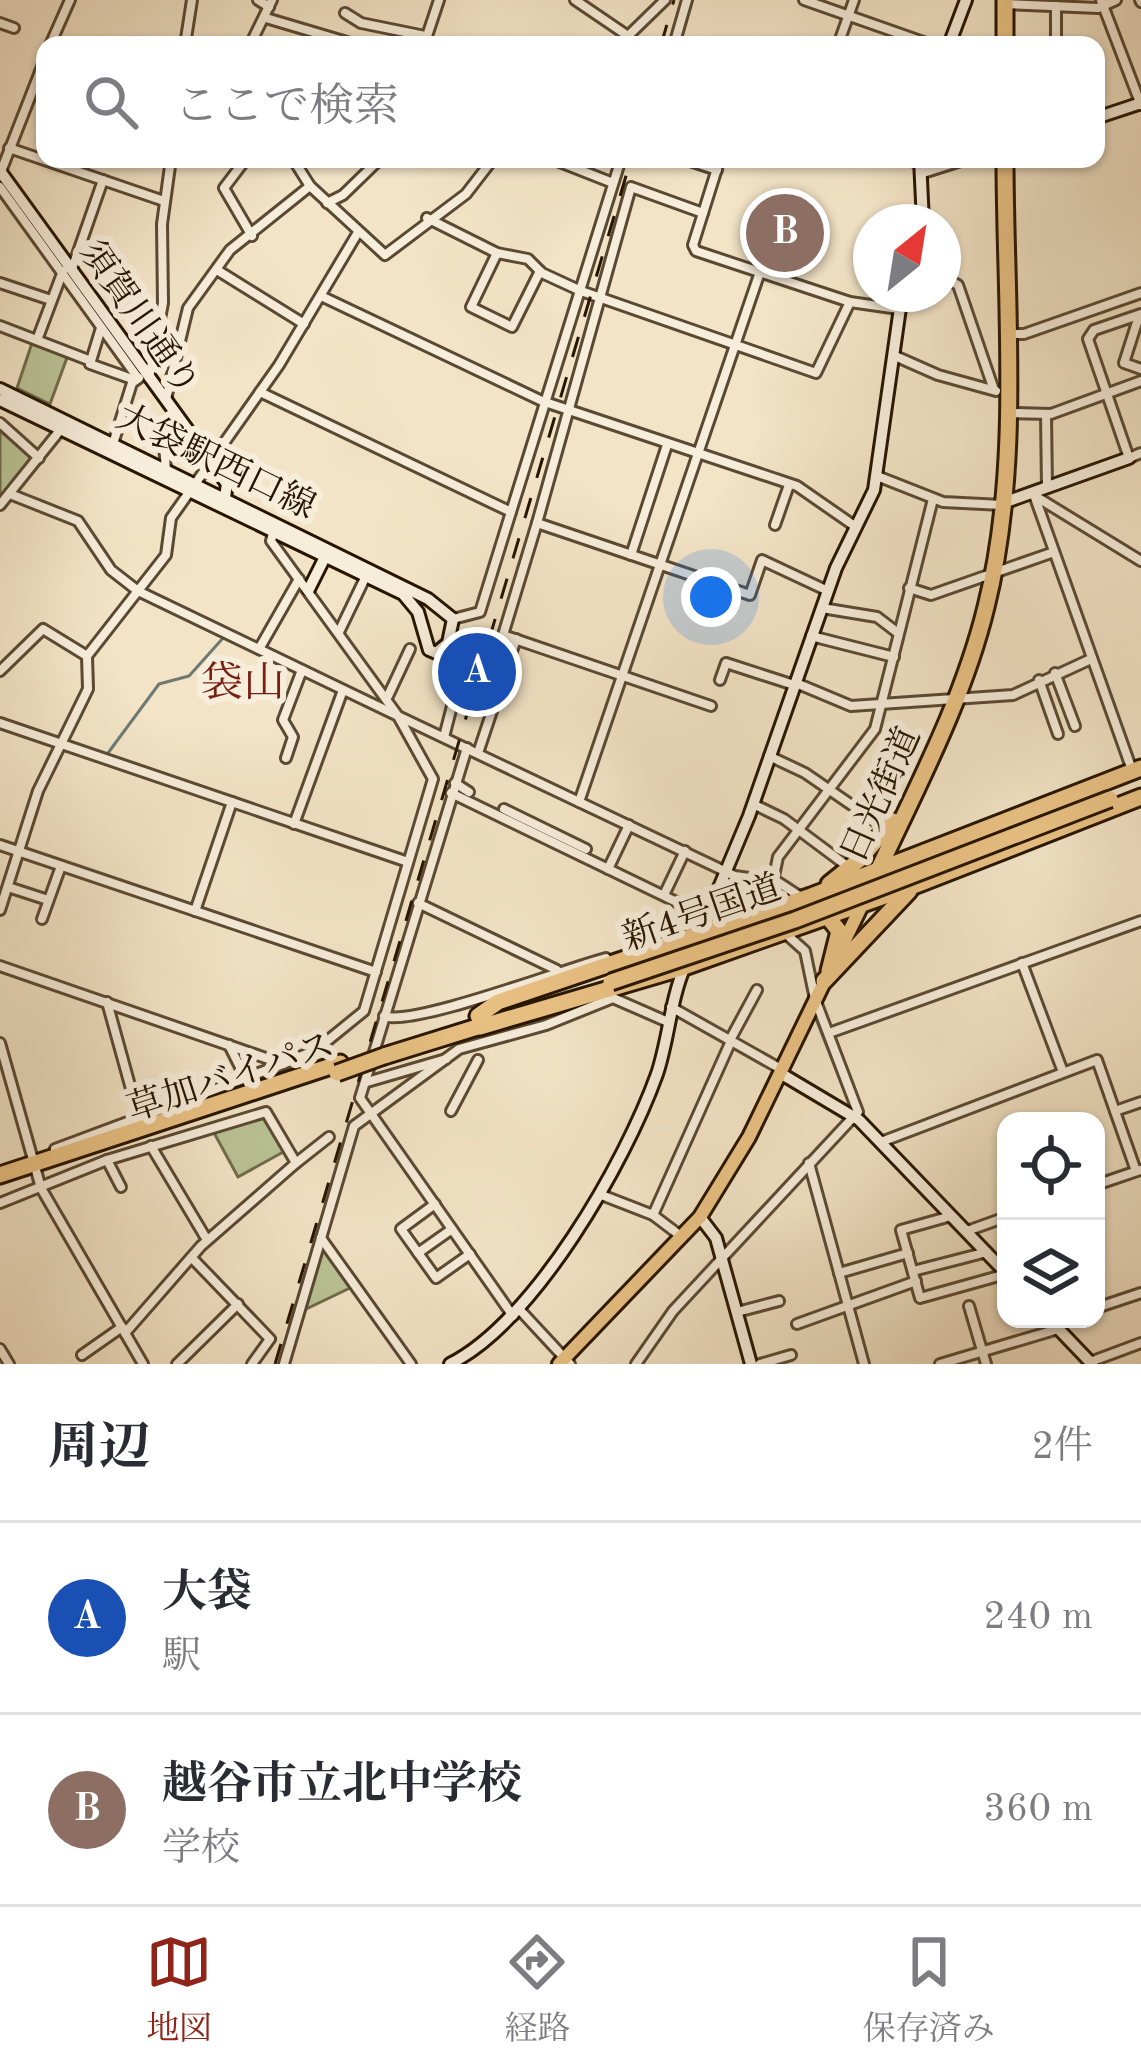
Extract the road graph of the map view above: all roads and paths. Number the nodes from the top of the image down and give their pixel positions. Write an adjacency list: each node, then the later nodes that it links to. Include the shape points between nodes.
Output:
1 (70, 0): 20 (street)
2 (192, 0): 21 (street)
3 (258, 0): 15 (street)
4 (440, 0): 25 (street)
5 (665, 0): 26 (street)
6 (687, 0): 27 (street)
7 (804, 0): 17 (street)
8 (854, 0): 17 (street)
9 (966, 0): 30 (street)
10 (1116, 0): 13 (street)
11 (581, 1): 26 (street)
12 (1006, 2): 14 (street); 31 (highway)
13 (1102, 3): 14 (street); 34 (street)
14 (1056, 6): 32 (street)
15 (269, 8): 22 (street); 23 (street)
16 (345, 13): 24 (street)
17 (848, 16): 28 (street); 29 (street)
18 (0, 23): 19 (street)
19 (14, 28)
20 (54, 36)
21 (186, 36)
22 (255, 36)
23 (326, 36)
24 (409, 36)
25 (426, 36)
26 (628, 36)
27 (677, 36)
28 (841, 36)
29 (906, 36)
30 (952, 36)
31 (1005, 36)
32 (1056, 36)
33 (36, 82): 36 (street)
34 (1141, 104): 35 (street)
35 (1105, 115)
36 (10, 148): 37 (street); 50 (street)
37 (36, 157)
38 (68, 168): 51 (street)
39 (170, 168): 55 (street)
40 (239, 168): 61 (street, via 224,188)
41 (299, 168): 53 (street)
42 (371, 168): 56 (street)
43 (486, 168): 59 (street, via 466,194)
44 (575, 168): 52 (street)
45 (618, 168): 52 (street)
46 (711, 168): 49 (street)
47 (920, 168): 57 (street)
48 (1005, 168): 81 (highway, 日光街道)
49 (717, 170): 58 (street)
50 (0, 172): 63 (street, 須賀川通り)
51 (103, 180): 55 (street); 63 (street)
52 (613, 183): 68 (street)
53 (310, 186): 56 (street); 61 (street)
54 (0, 187): 63 (street)
55 (164, 201): 87 (street, via 163,303)
56 (326, 202): 60 (street)
57 (922, 204)
58 (703, 213): 66 (street, via 697,251); 72 (street, via 631,188)
59 (427, 218): 60 (street, via 385,255); 62 (street)
60 (358, 234): 71 (street)
61 (252, 236): 64 (street)
62 (496, 253): 65 (street, via 528,259); 65 (street, via 471,307 512,327)
63 (67, 270): 73 (street); 80 (street); 87 (street, 須賀川通り)
64 (217, 270): 78 (street); 95 (street, via 188,308)
65 (540, 271): 68 (street)
66 (760, 272): 74 (street); 83 (street)
67 (0, 283): 73 (street)
68 (581, 291): 72 (street); 94 (street)
69 (961, 292): 90 (street)
70 (1141, 293): 81 (street)
71 (321, 296): 78 (street); 94 (street)
72 (598, 297): 83 (street); 96 (street)
73 (51, 300): 82 (street)
74 (850, 302): 75 (street); 83 (street, via 816,373)
75 (853, 302)
76 (898, 312): 84 (street)
77 (1140, 314): 86 (street, via 1119,361); 92 (street, via 1088,339)
78 (304, 324): 91 (street)
79 (0, 326): 82 (street)
80 (101, 328): 85 (street); 87 (street)
81 (1005, 334): 90 (highway, 日光街道)
82 (37, 340): 85 (street)
83 (734, 345): 104 (street)
84 (896, 356): 90 (street); 109 (street)
85 (91, 361): 87 (street)
86 (1141, 369)
87 (142, 378): 95 (street, 須賀川通り); 102 (street)
88 (1141, 380): 92 (street)
89 (0, 388): 102 (street, 大袋駅西口線)
90 (999, 391): 97 (highway, 日光街道)
91 (260, 392): 107 (street); 119 (street)
92 (1106, 394): 98 (street); 105 (street)
93 (0, 400): 101 (street, 大袋駅西口線)
94 (544, 401): 96 (street); 119 (street)
95 (165, 402): 99 (street, 須賀川通り)
96 (570, 410): 103 (street); 120 (street)
97 (1005, 412): 98 (street); 117 (highway, 日光街道)
98 (1046, 415): 111 (street)
99 (174, 416): 107 (street, 須賀川通り); 108 (street)
100 (0, 423): 106 (street)
101 (62, 429): 106 (street); 112 (street, 大袋駅西口線)
102 (113, 444): 108 (street, 大袋駅西口線)
103 (667, 445): 104 (street); 126 (street)
104 (697, 453): 110 (street); 128 (street)
105 (1135, 456): 111 (street)
106 (39, 458): 113 (street)
107 (212, 463): 112 (street); 115 (street, 須賀川通り, via 227,484)
108 (166, 470): 112 (street, 大袋駅西口線)
109 (877, 476): 116 (street); 122 (street)
110 (788, 485): 121 (street); 122 (street)
111 (1047, 487): 114 (street)
112 (194, 488): 115 (street, 大袋駅西口線); 123 (street, 大袋駅西口線); 135 (street, via 171,518 166,555)
113 (10, 494): 118 (street); 135 (street, via 78,521 111,570)
114 (1033, 494): 117 (street); 124 (street); 127 (street)
115 (225, 497): 125 (street, 大袋駅西口線)
116 (933, 500): 117 (street); 132 (street)
117 (1003, 504): 129 (highway, 日光街道)
118 (0, 505)
119 (511, 512): 140 (street, via 480,612)
120 (536, 523): 126 (street); 144 (street, via 503,634)
121 (775, 525)
122 (857, 527): 136 (street)
123 (273, 533): 125 (street, 大袋駅西口線); 131 (street)
124 (1054, 552): 129 (street); 150 (street)
125 (327, 553): 130 (street, 大袋駅西口線); 133 (street); 134 (street, 大袋駅西口線)
126 (631, 555): 128 (street)
127 (1141, 561)
128 (660, 566): 136 (street, via 750,595 762,560); 154 (street)
129 (994, 573): 132 (street, via 931,595); 160 (highway, 日光街道)
130 (365, 576): 134 (street, 大袋駅西口線); 141 (street)
131 (298, 579): 133 (street); 146 (street)
132 (909, 587): 142 (street)
133 (309, 589): 141 (street)
134 (405, 590): 137 (street); 139 (street)
135 (138, 591): 146 (street); 148 (street)
136 (828, 591): 138 (street)
137 (428, 599): 139 (street); 140 (street)
138 (822, 608): 142 (street, via 878,616); 143 (street)
139 (418, 612): 147 (street, via 427,648)
140 (453, 619): 147 (street)
141 (339, 632): 159 (street)
142 (898, 633): 149 (street)
143 (812, 636): 149 (street); 157 (street)
144 (516, 639): 154 (street); 170 (street)
145 (410, 649): 159 (street)
146 (259, 650): 151 (street)
147 (441, 651): 167 (street, via 459,679)
148 (87, 656): 152 (street, via 43,629); 168 (street, via 88,689)
149 (894, 657): 161 (street)
150 (1091, 659): 153 (street); 173 (street)
151 (302, 670): 158 (street); 172 (street, via 283,720 293,736)
152 (0, 671)
153 (1055, 674): 156 (street); 165 (street)
154 (622, 677): 162 (street); 180 (street)
155 (720, 680): 157 (street, via 726,662)
156 (1039, 680): 160 (street, via 1013,695); 166 (street)
157 (794, 684): 161 (street, via 846,705); 171 (street)
158 (343, 690): 163 (street); 184 (street)
159 (388, 696): 163 (street)
160 (956, 698): 161 (street); 183 (highway, 日光街道)
161 (882, 703): 175 (street, via 870,739)
162 (709, 705)
163 (398, 716): 167 (street); 197 (street, via 433,779)
164 (0, 722): 168 (street)
165 (1075, 726)
166 (1058, 734)
167 (444, 737): 169 (street)
168 (60, 743): 179 (street); 195 (street)
169 (467, 748): 170 (street); 174 (street)
170 (478, 753): 180 (street)
171 (769, 756): 175 (street); 181 (street)
172 (286, 758)
173 (1139, 776): 178 (highway); 227 (highway, 新4号国道, bridge, via 795,920)
174 (453, 788): 176 (street); 188 (street); 209 (street)
175 (831, 790): 187 (street); 189 (street)
176 (469, 792)
177 (1141, 797): 186 (highway)
178 (1057, 801): 186 (street); 190 (highway)
179 (232, 802): 184 (street); 213 (street)
180 (579, 802): 185 (street)
181 (753, 804): 189 (street); 202 (street)
182 (504, 809): 188 (street)
183 (904, 811): 187 (highway); 194 (highway, via 901,842); 201 (highway, 日光街道)
184 (294, 824): 197 (street)
185 (629, 825): 193 (street); 199 (street)
186 (1065, 826): 196 (highway)
187 (886, 829): 200 (highway)
188 (536, 830): 192 (street); 199 (street)
189 (799, 831): 200 (street); 203 (street, via 774,863)
190 (973, 832): 194 (highway); 196 (street)
191 (0, 845): 195 (street)
192 (586, 849)
193 (685, 851): 202 (street); 206 (street)
194 (924, 851): 201 (highway)
195 (20, 852): 198 (street); 205 (street)
196 (982, 858): 204 (highway)
197 (408, 862): 224 (street)
198 (61, 866): 208 (street); 213 (street)
199 (608, 868): 206 (street)
200 (850, 868): 207 (highway)
201 (878, 870): 207 (highway); 210 (highway, 日光街道)
202 (727, 872): 203 (street); 218 (street)
203 (773, 881): 207 (street)
204 (916, 886): 210 (highway); 225 (highway)
205 (8, 887): 208 (street); 212 (street)
206 (664, 896): 211 (street)
207 (808, 898): 218 (highway)
208 (48, 900): 215 (street)
209 (418, 903): 223 (street); 232 (street)
210 (863, 903): 214 (highway); 225 (main road, 日光街道)
211 (691, 909)
212 (0, 910)
213 (195, 911): 224 (street)
214 (827, 916): 217 (highway); 225 (highway, via 839,932)
215 (42, 919)
216 (1141, 921): 220 (street)
217 (784, 932): 222 (highway); 229 (street, via 805,951)
218 (700, 934): 219 (highway); 222 (street)
219 (640, 955): 223 (street); 233 (highway, via 498,1002)
220 (1022, 963): 235 (street); 243 (street)
221 (0, 966): 230 (street)
222 (685, 967): 226 (highway); 231 (street)
223 (558, 970): 232 (street, via 447,1009 397,1022)
224 (376, 972): 241 (street, via 364,1011 316,1050)
225 (827, 976): 229 (main road, 日光街道)
226 (652, 977): 227 (street); 233 (highway)
227 (611, 984): 233 (highway, 新4号国道); 234 (street); 239 (street, via 546,1025 471,1044)
228 (757, 990): 236 (street)
229 (815, 999): 235 (street); 242 (main road, 日光街道)
230 (106, 1002): 238 (street); 251 (street)
231 (671, 1006): 234 (street); 236 (street)
232 (384, 1016): 245 (street)
233 (479, 1021): 259 (highway, 草加バイパス, bridge)
234 (668, 1022): 264 (street, via 648,1097)
235 (829, 1033): 250 (street)
236 (730, 1041): 242 (street); 267 (street)
237 (0, 1043): 259 (street)
238 (229, 1045): 241 (street); 244 (street)
239 (446, 1059): 245 (street); 249 (street)
240 (478, 1060): 247 (street)
241 (283, 1064): 244 (street)
242 (781, 1071): 250 (street); 269 (main road, 日光街道)
243 (1063, 1072): 248 (street, via 1097,1060); 253 (street)
244 (248, 1080): 251 (street)
245 (365, 1082): 249 (street, via 360,1098)
246 (1141, 1102): 248 (street)
247 (451, 1111)
248 (1115, 1111): 258 (street)
249 (370, 1113): 266 (street); 273 (street, via 354,1126)
250 (856, 1117): 253 (street); 256 (street)
251 (139, 1118): 259 (street)
252 (329, 1137): 257 (street)
253 (881, 1142): 268 (street)
254 (151, 1145): 255 (street); 257 (street, via 266,1112); 275 (street)
255 (107, 1160): 259 (street); 263 (street)
256 (808, 1161): 280 (street); 283 (street)
257 (296, 1163): 275 (street)
258 (1139, 1170): 261 (street)
259 (35, 1171): 260 (highway, 草加バイパス); 262 (highway, 草加バイパス); 265 (street); 297 (street)
260 (0, 1175)
261 (1105, 1182)
262 (0, 1185)
263 (122, 1187)
264 (599, 1194): 267 (street); 293 (street)
265 (0, 1203)
266 (435, 1204): 271 (street); 277 (street, via 401,1229)
267 (653, 1215): 274 (street)
268 (952, 1215): 272 (street); 278 (street, via 902,1230)
269 (700, 1217): 274 (main road, 日光街道); 280 (street)
270 (998, 1220): 272 (street)
271 (452, 1228): 277 (street); 279 (street)
272 (967, 1231): 276 (street)
273 (321, 1238): 309 (street); 310 (street)
274 (683, 1238): 303 (main road, 日光街道)
275 (207, 1240): 281 (street)
276 (987, 1252): 282 (street); 284 (street)
277 (418, 1253): 279 (street, via 436,1278)
278 (908, 1253): 283 (street); 284 (street)
279 (470, 1255): 293 (street)
280 (721, 1257): 292 (street); 312 (street)
281 (192, 1258): 288 (street); 297 (street)
282 (997, 1263)
283 (839, 1273): 291 (street)
284 (914, 1276): 285 (street, via 920,1298); 291 (street)
285 (997, 1276)
286 (1141, 1292): 289 (street)
287 (778, 1301): 292 (street)
288 (238, 1304): 307 (street); 308 (street, via 270,1339)
289 (1105, 1305)
290 (969, 1306): 300 (street)
291 (849, 1307): 294 (street); 315 (street)
292 (736, 1312): 313 (street)
293 (516, 1313): 303 (street); 311 (street)
294 (797, 1324)
295 (1044, 1328): 300 (street)
296 (1061, 1328): 304 (street)
297 (123, 1330): 301 (street); 306 (street)
298 (1141, 1343): 304 (street)
299 (0, 1349): 305 (street)
300 (982, 1352): 316 (street); 317 (street)
301 (82, 1355)
302 (791, 1355): 314 (street)
303 (565, 1362)
304 (1091, 1363)
305 (9, 1364)
306 (143, 1364)
307 (177, 1364)
308 (252, 1364)
309 (284, 1364)
310 (411, 1364)
311 (450, 1364)
312 (636, 1364)
313 (751, 1364)
314 (760, 1364)
315 (864, 1364)
316 (940, 1364)
317 (986, 1364)

